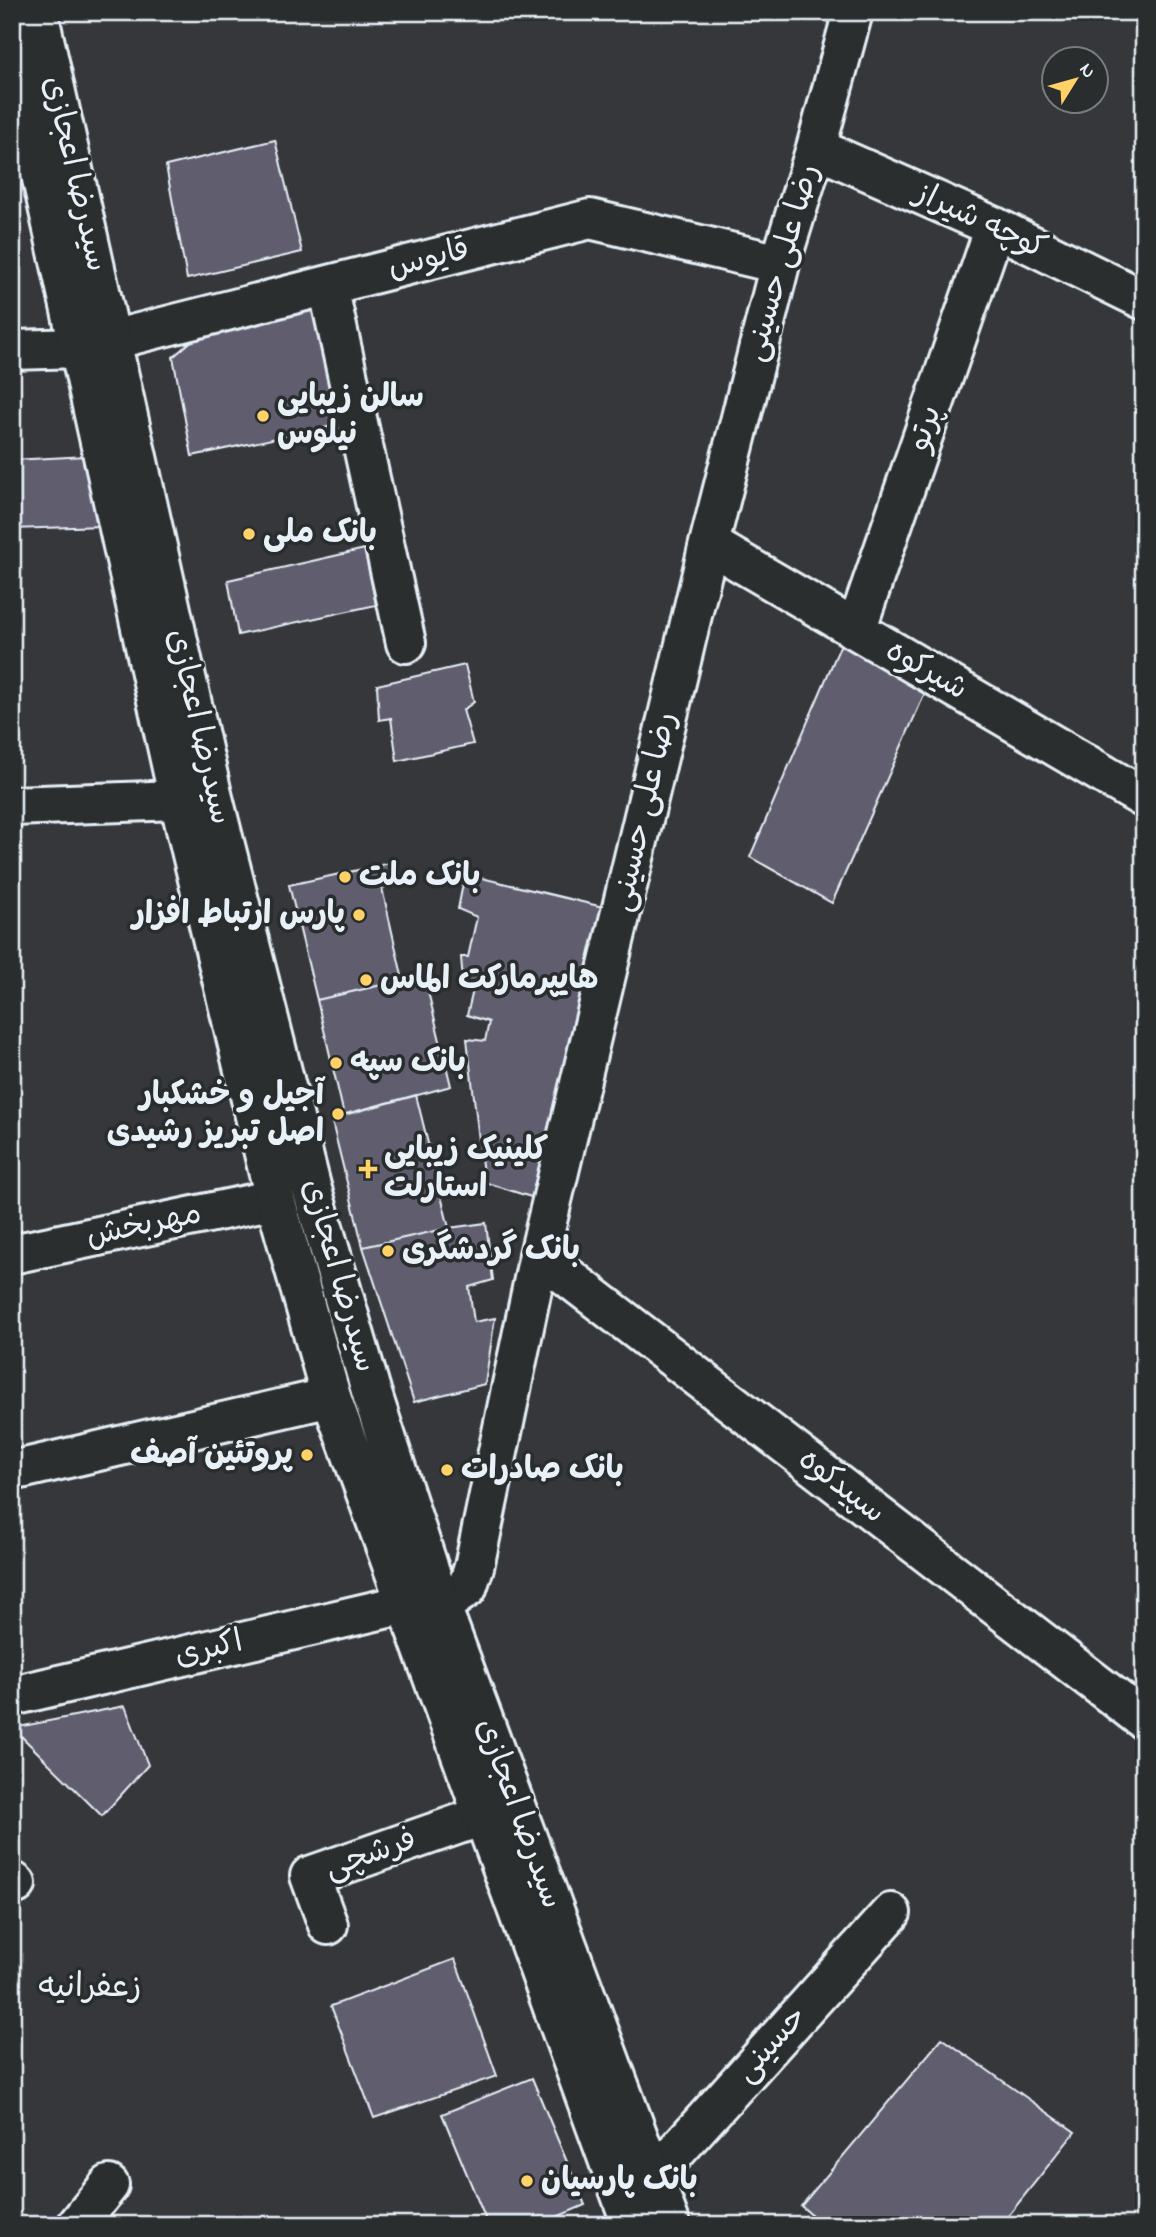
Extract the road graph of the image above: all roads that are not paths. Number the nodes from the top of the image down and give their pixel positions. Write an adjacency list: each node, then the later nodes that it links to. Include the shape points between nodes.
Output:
1 (38, 12): 9 (street, سیدرضا اعجازی)
2 (853, 12): 4 (street, رضا علی حسینی)
3 (12, 43): 9 (street, سیدرضا اعجازی)
4 (816, 148): 5 (street, کوچه شیراز); 6 (street, رضا علی حسینی)
5 (995, 227): 8 (street, کوچه شیراز); 12 (street, پرتو)
6 (780, 264): 7 (street, قایوس, via 590,219); 11 (street, رضا علی حسینی)
7 (328, 286): 9 (street, قایوس); 13 (street)
8 (1144, 300)
9 (95, 344): 10 (street, قایوس); 15 (street, سیدرضا اعجازی); 22 (street, سیدرضا اعجازی, via 311,1186 372,1394)
10 (12, 351)
11 (709, 544): 12 (street, شیرکوه); 19 (street, رضا علی حسینی)
12 (856, 630): 14 (street, شیرکوه)
13 (406, 643)
14 (1144, 798)
15 (179, 800): 16 (street); 17 (street, سیدرضا اعجازی)
16 (12, 806)
17 (275, 1199): 18 (street, مهربخش); 20 (street, سیدرضا اعجازی)
18 (12, 1254)
19 (539, 1255): 22 (street, رضا علی حسینی, via 474,1567 467,1588); 24 (street, سپیدکوه)
20 (331, 1397): 21 (street); 22 (street, سیدرضا اعجازی)
21 (12, 1471)
22 (423, 1605): 23 (street, اکبری); 25 (street, سیدرضا اعجازی); 28 (street, سیدرضا اعجازی)
23 (12, 1696)
24 (1144, 1720)
25 (482, 1816): 27 (street, فرشچی, via 310,1876); 31 (street, سیدرضا اعجازی)
26 (891, 1913): 28 (street, حسینی)
27 (328, 1925)
28 (653, 2177): 32 (street, سیدرضا اعجازی)
29 (109, 2185): 30 (street)
30 (77, 2225)
31 (632, 2225)
32 (671, 2225)

